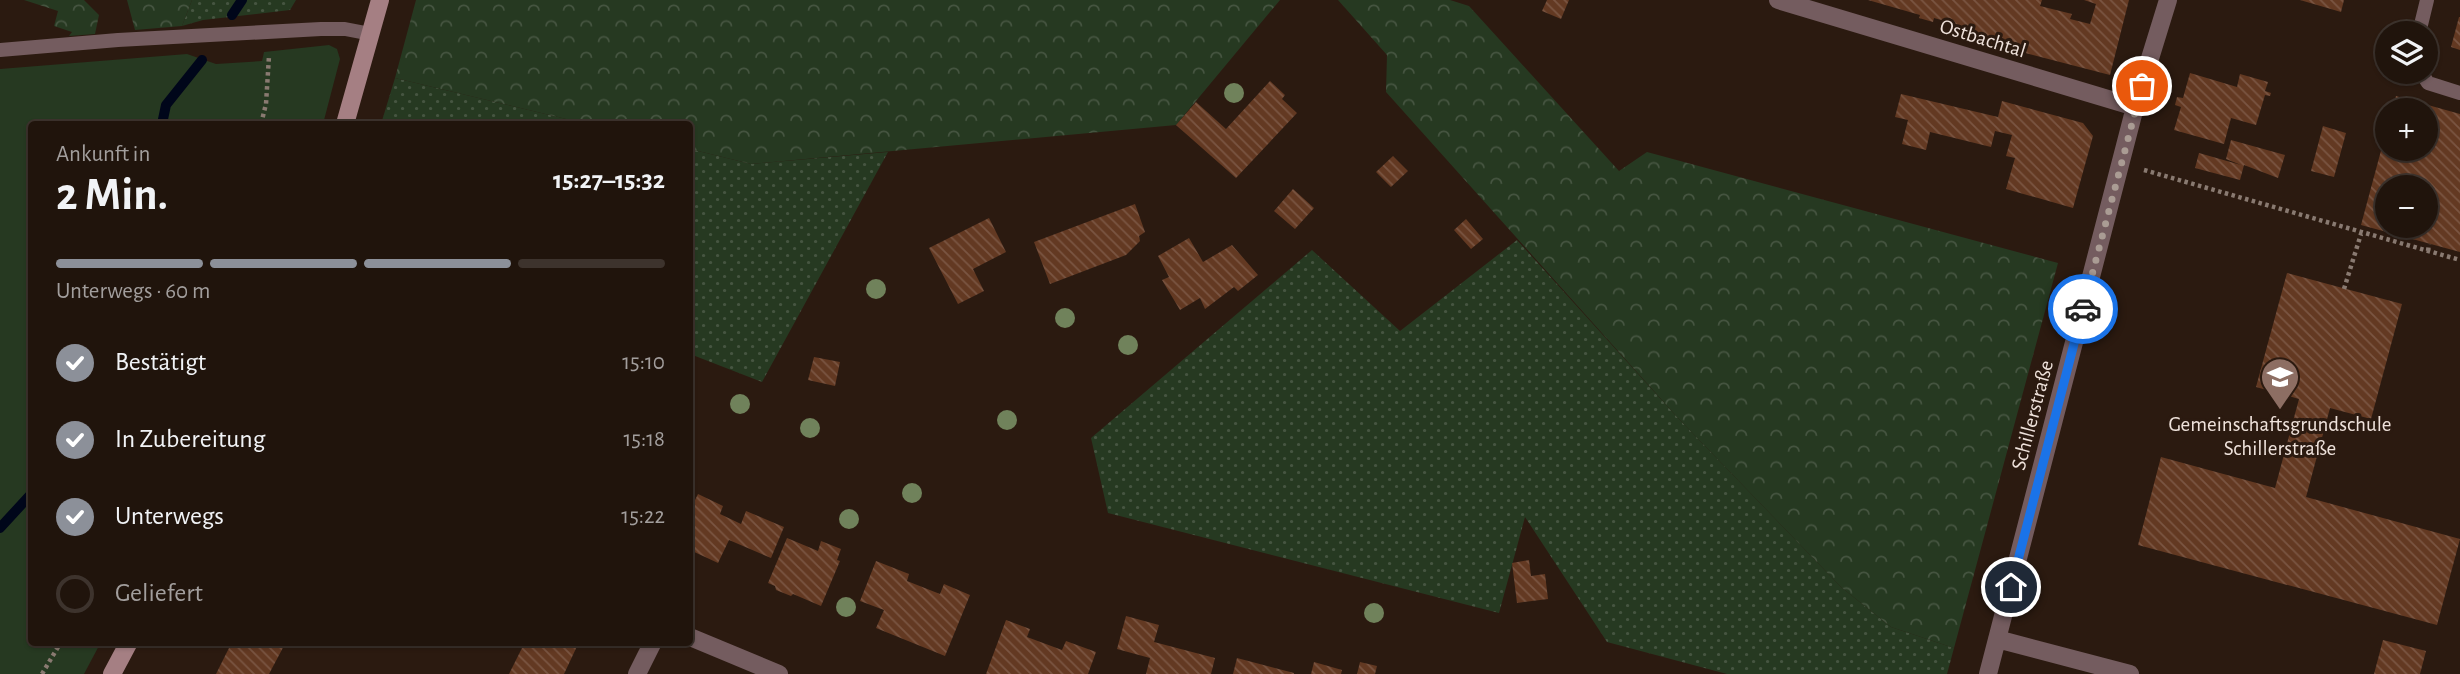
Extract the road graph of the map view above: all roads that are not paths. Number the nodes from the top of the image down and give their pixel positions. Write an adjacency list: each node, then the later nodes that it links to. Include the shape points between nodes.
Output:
1 (380, 0): 6 (main road)
2 (1778, 0): 10 (street, Ostbachtal)
3 (2168, 0): 10 (street, Schillerstraße)
4 (2427, 0): 5 (lane)
5 (2422, 21)
6 (371, 34): 7 (lane, via 321,29); 11 (main road)
7 (0, 50)
8 (2431, 84): 9 (lane)
9 (2460, 93)
10 (2136, 107): 13 (street, Schillerstraße)
11 (346, 121)
12 (693, 638): 18 (street)
13 (1997, 639): 19 (street, Schillerstraße); 20 (street)
14 (127, 646): 16 (main road)
15 (651, 646): 17 (street)
16 (112, 674)
17 (637, 674)
18 (779, 674)
19 (1988, 674)
20 (2130, 674)

